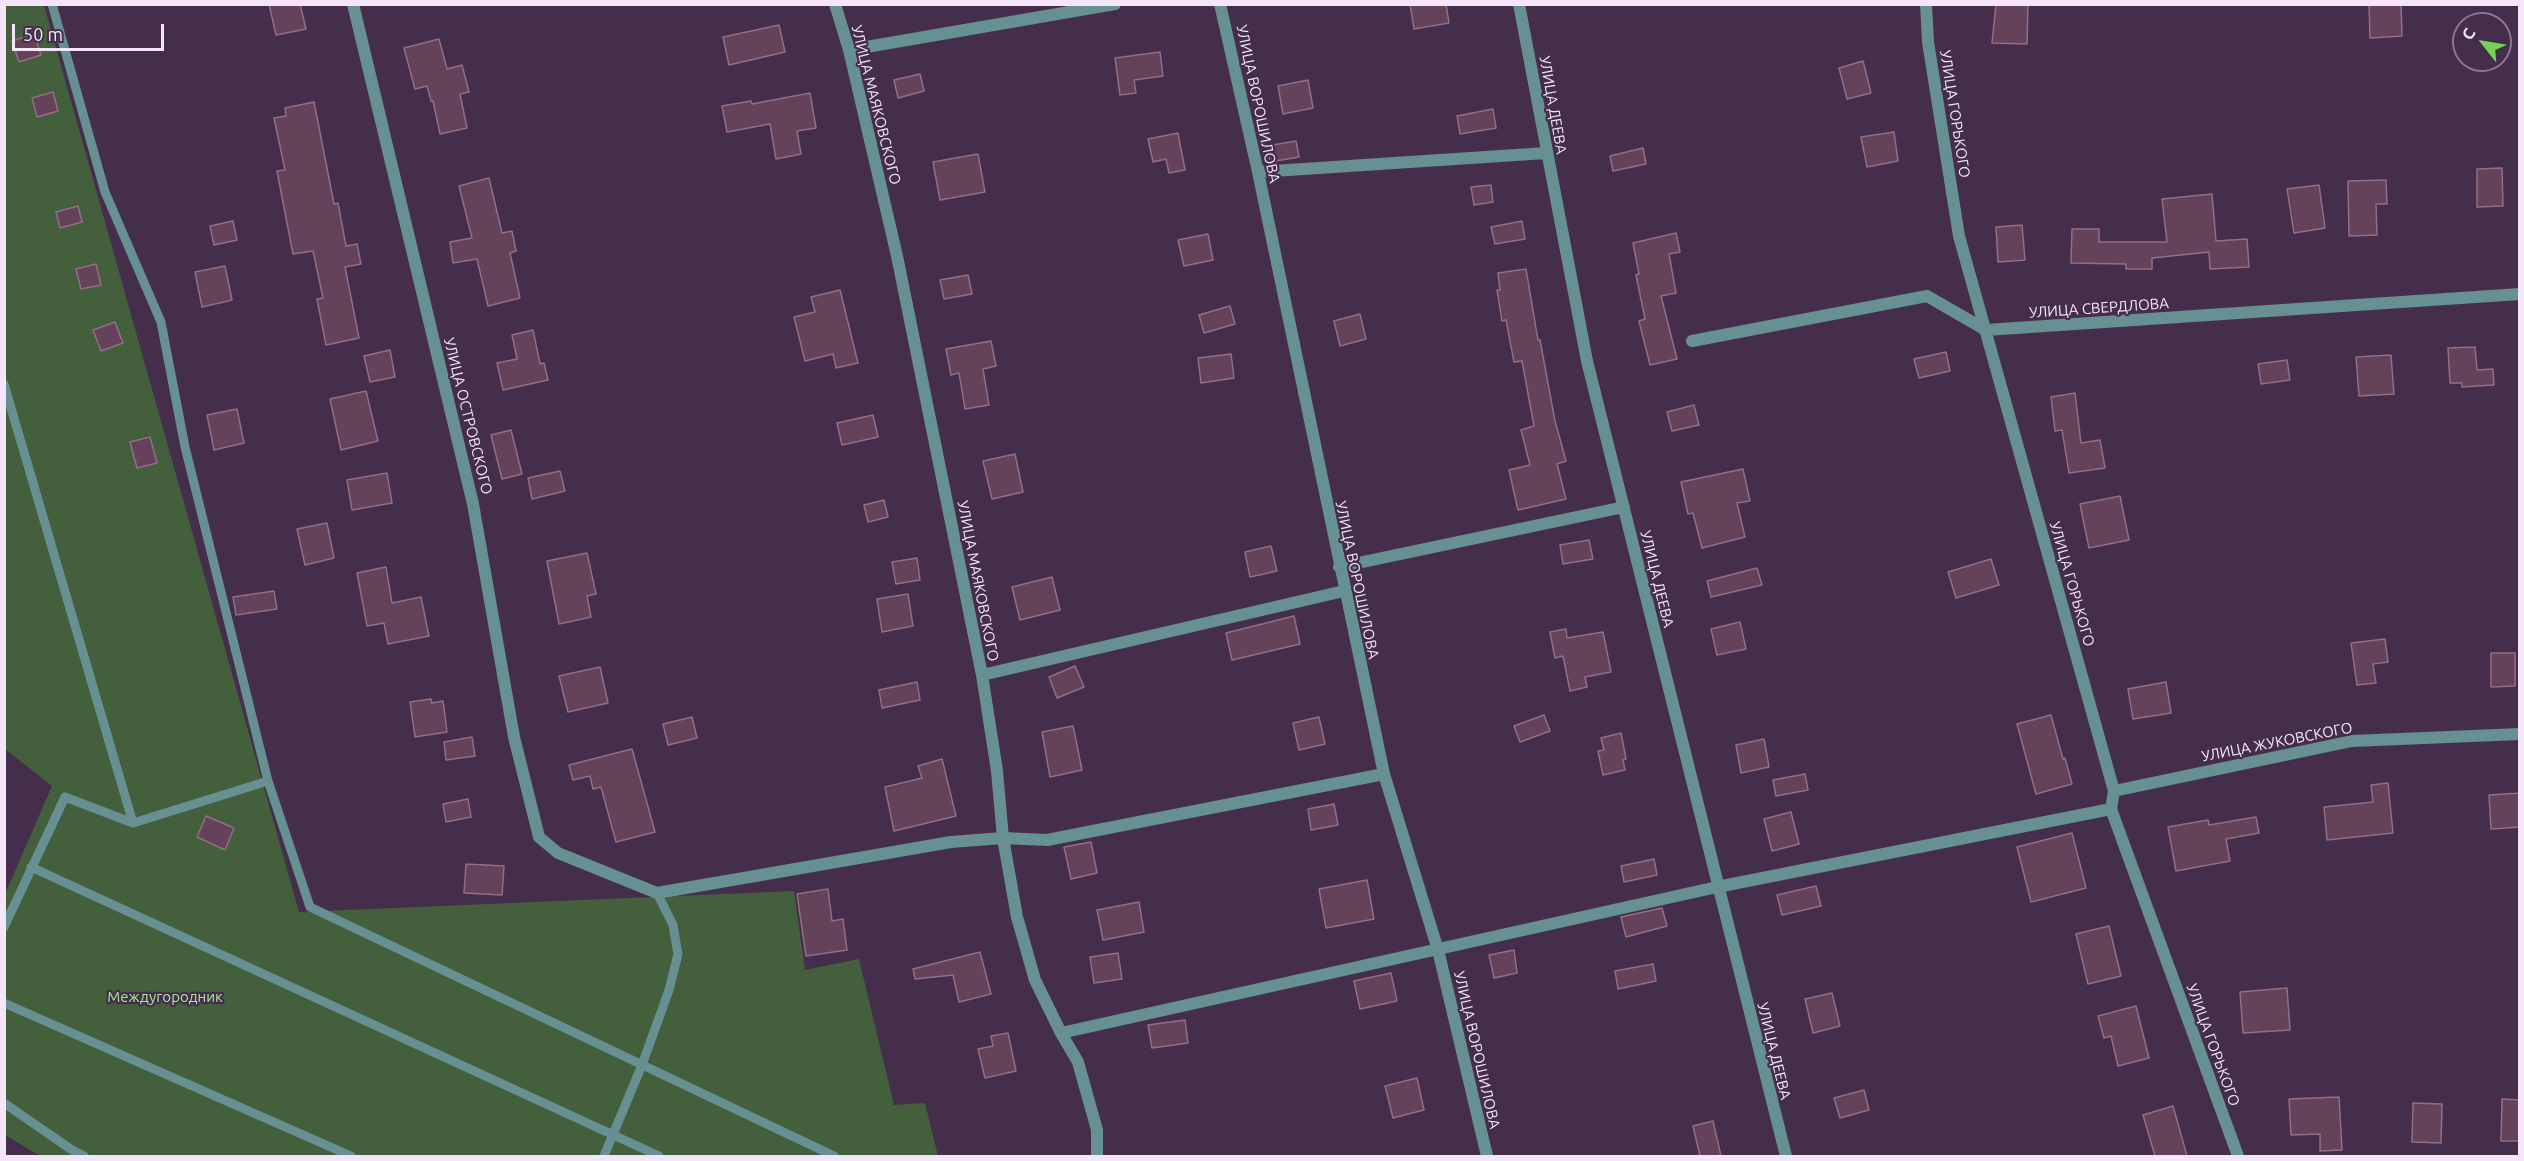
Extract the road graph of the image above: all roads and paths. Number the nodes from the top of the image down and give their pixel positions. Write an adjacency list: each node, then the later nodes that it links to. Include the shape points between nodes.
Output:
1 (52, 4): 21 (lane, via 105,192 161,322 185,447)
2 (354, 4): 28 (street, УЛИЦА ОСТРОВСКОГО, via 473,504 514,737 539,837 558,853)
3 (835, 4): 8 (street, УЛИЦА МАЯКОВСКОГО)
4 (1115, 4): 8 (street)
5 (1220, 4): 10 (street, УЛИЦА ВОРОШИЛОВА)
6 (1519, 4): 9 (street, УЛИЦА ДЕЕВА)
7 (1926, 4): 12 (street, УЛИЦА ГОРЬКОГО, via 1928,42 1959,236)
8 (849, 50): 18 (street, УЛИЦА МАЯКОВСКОГО, via 897,256)
9 (1546, 153): 10 (street); 15 (street, УЛИЦА ДЕЕВА, via 1587,361)
10 (1258, 172): 16 (street, УЛИЦА ВОРОШИЛОВА)
11 (2520, 294): 12 (street, УЛИЦА СВЕРДЛОВА)
12 (1986, 330): 13 (street, via 1927,296); 22 (street, УЛИЦА ГОРЬКОГО)
13 (1692, 341)
14 (4, 384): 24 (lane)
15 (1624, 507): 16 (street); 27 (street, УЛИЦА ДЕЕВА)
16 (1339, 567): 17 (street, УЛИЦА ВОРОШИЛОВА)
17 (1344, 591): 18 (street); 20 (street, УЛИЦА ВОРОШИЛОВА)
18 (982, 675): 25 (street, УЛИЦА МАЯКОВСКОГО)
19 (2520, 734): 22 (street, УЛИЦА ЖУКОВСКОГО, via 2352,741)
20 (1384, 774): 25 (street, via 1047,840); 30 (street, УЛИЦА ВОРОШИЛОВА)
21 (268, 781): 24 (lane); 33 (lane, via 310,907)
22 (2114, 791): 23 (street, УЛИЦА ГОРЬКОГО)
23 (2111, 808): 27 (street); 44 (street, УЛИЦА ГОРЬКОГО)
24 (134, 823): 26 (lane, via 65,797)
25 (1003, 838): 28 (street, via 951,842); 32 (street, УЛИЦА МАЯКОВСКОГО, via 1017,917 1035,980)
26 (31, 867): 29 (lane); 35 (lane)
27 (1717, 887): 30 (street); 43 (street, УЛИЦА ДЕЕВА)
28 (657, 893): 33 (lane, via 673,924 678,954)
29 (4, 927)
30 (1438, 950): 32 (street); 42 (street, УЛИЦА ВОРОШИЛОВА)
31 (4, 1003): 37 (lane)
32 (1060, 1033): 41 (street, УЛИЦА МАЯКОВСКОГО, via 1078,1062 1097,1130)
33 (642, 1065): 35 (lane); 40 (lane)
34 (4, 1103): 36 (lane)
35 (614, 1136): 38 (lane); 39 (lane)
36 (84, 1156)
37 (351, 1156)
38 (604, 1156)
39 (658, 1156)
40 (834, 1156)
41 (1096, 1156)
42 (1487, 1156)
43 (1786, 1156)
44 (2238, 1156)

